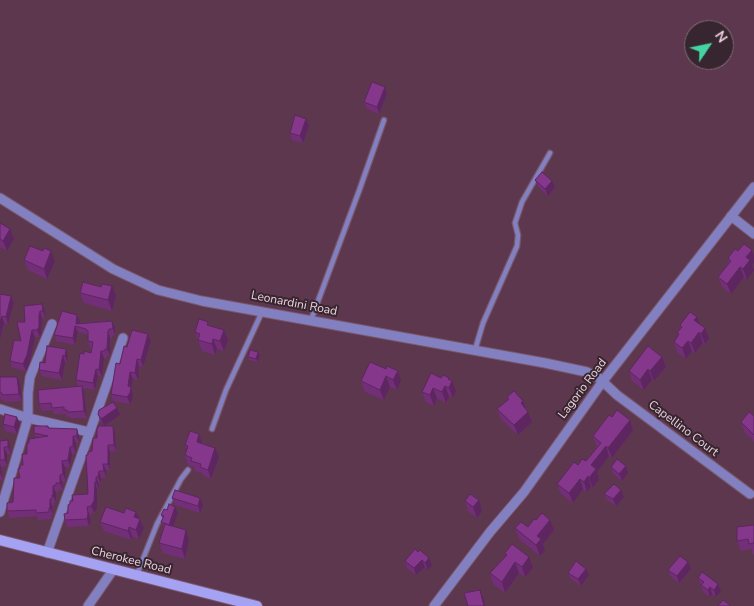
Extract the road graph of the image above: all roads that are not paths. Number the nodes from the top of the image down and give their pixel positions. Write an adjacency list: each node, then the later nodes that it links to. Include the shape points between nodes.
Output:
1 (384, 120): 8 (lane)
2 (550, 153): 11 (lane, via 522,202 515,224 518,246 483,323)
3 (754, 187): 5 (street, Lagorio Road)
4 (0, 198): 7 (street, Leonardini Road, via 114,269 158,290)
5 (731, 216): 6 (street); 12 (street, Lagorio Road)
6 (754, 234)
7 (263, 311): 8 (street, Leonardini Road); 15 (lane, via 226,390)
8 (310, 320): 11 (street, Leonardini Road)
9 (52, 324): 14 (street, via 30,377)
10 (123, 338): 16 (street)
11 (475, 350): 12 (street, Leonardini Road, via 587,372)
12 (603, 381): 18 (street, Capellino Court, via 617,395); 26 (street, Lagorio Road, via 524,492)
13 (0, 409): 14 (street)
14 (28, 418): 16 (street); 19 (street)
15 (212, 429)
16 (89, 432): 21 (street)
17 (188, 470): 23 (lane, via 157,524)
18 (752, 492)
19 (0, 512)
20 (0, 540): 21 (street, Cherokee Road)
21 (47, 553): 22 (street, Cherokee Road)
22 (113, 570): 23 (street, Cherokee Road); 24 (street)
23 (136, 575): 25 (street, Cherokee Road)
24 (88, 606)
25 (257, 606)
26 (434, 606)

